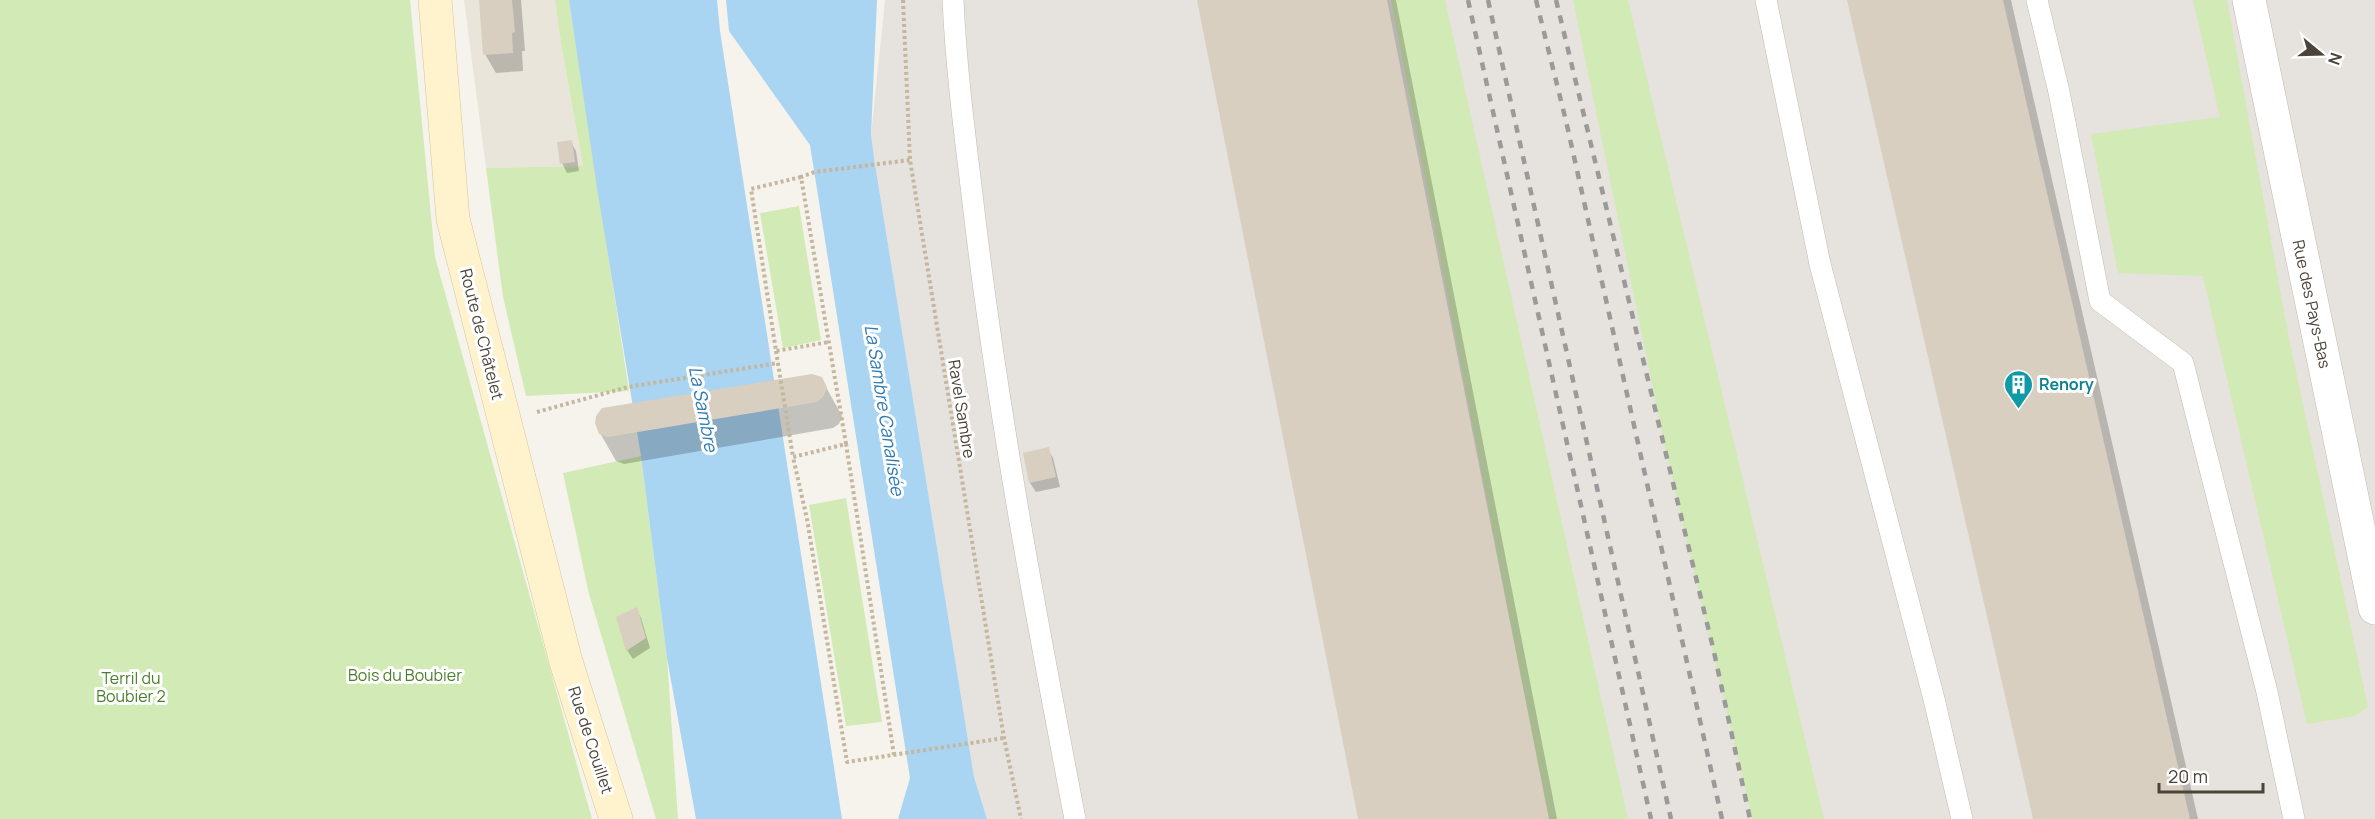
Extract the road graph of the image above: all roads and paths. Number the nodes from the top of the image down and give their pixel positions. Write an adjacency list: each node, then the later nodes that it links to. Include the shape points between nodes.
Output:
1 (435, 0): 12 (main road, Route de Châtelet, via 453,219)
2 (903, 0): 7 (path, Ravel Sambre)
3 (953, 0): 21 (lane, via 958,75 1006,448)
4 (1766, 0): 22 (lane, via 1820,264)
5 (2037, 0): 23 (lane, via 2100,301 2183,363)
6 (2249, 0): 15 (street, Rue des Pays-Bas)
7 (910, 160): 8 (path); 17 (path, Ravel Sambre)
8 (801, 177): 9 (path); 10 (path, via 751,189)
9 (829, 342): 10 (path); 13 (path)
10 (776, 351): 11 (path)
11 (778, 363): 12 (path, via 628,387); 14 (path)
12 (504, 420): 16 (main road, Route de Châtelet)
13 (846, 444): 14 (path); 18 (path)
14 (793, 457): 18 (path, via 847,762)
15 (2375, 608)
16 (566, 662): 19 (main road, Rue de Couillet)
17 (1004, 738): 18 (path); 20 (path, Ravel Sambre)
18 (894, 755)
19 (616, 819)
20 (1021, 819)
21 (1075, 819)
22 (1962, 819)
23 (2294, 819)

